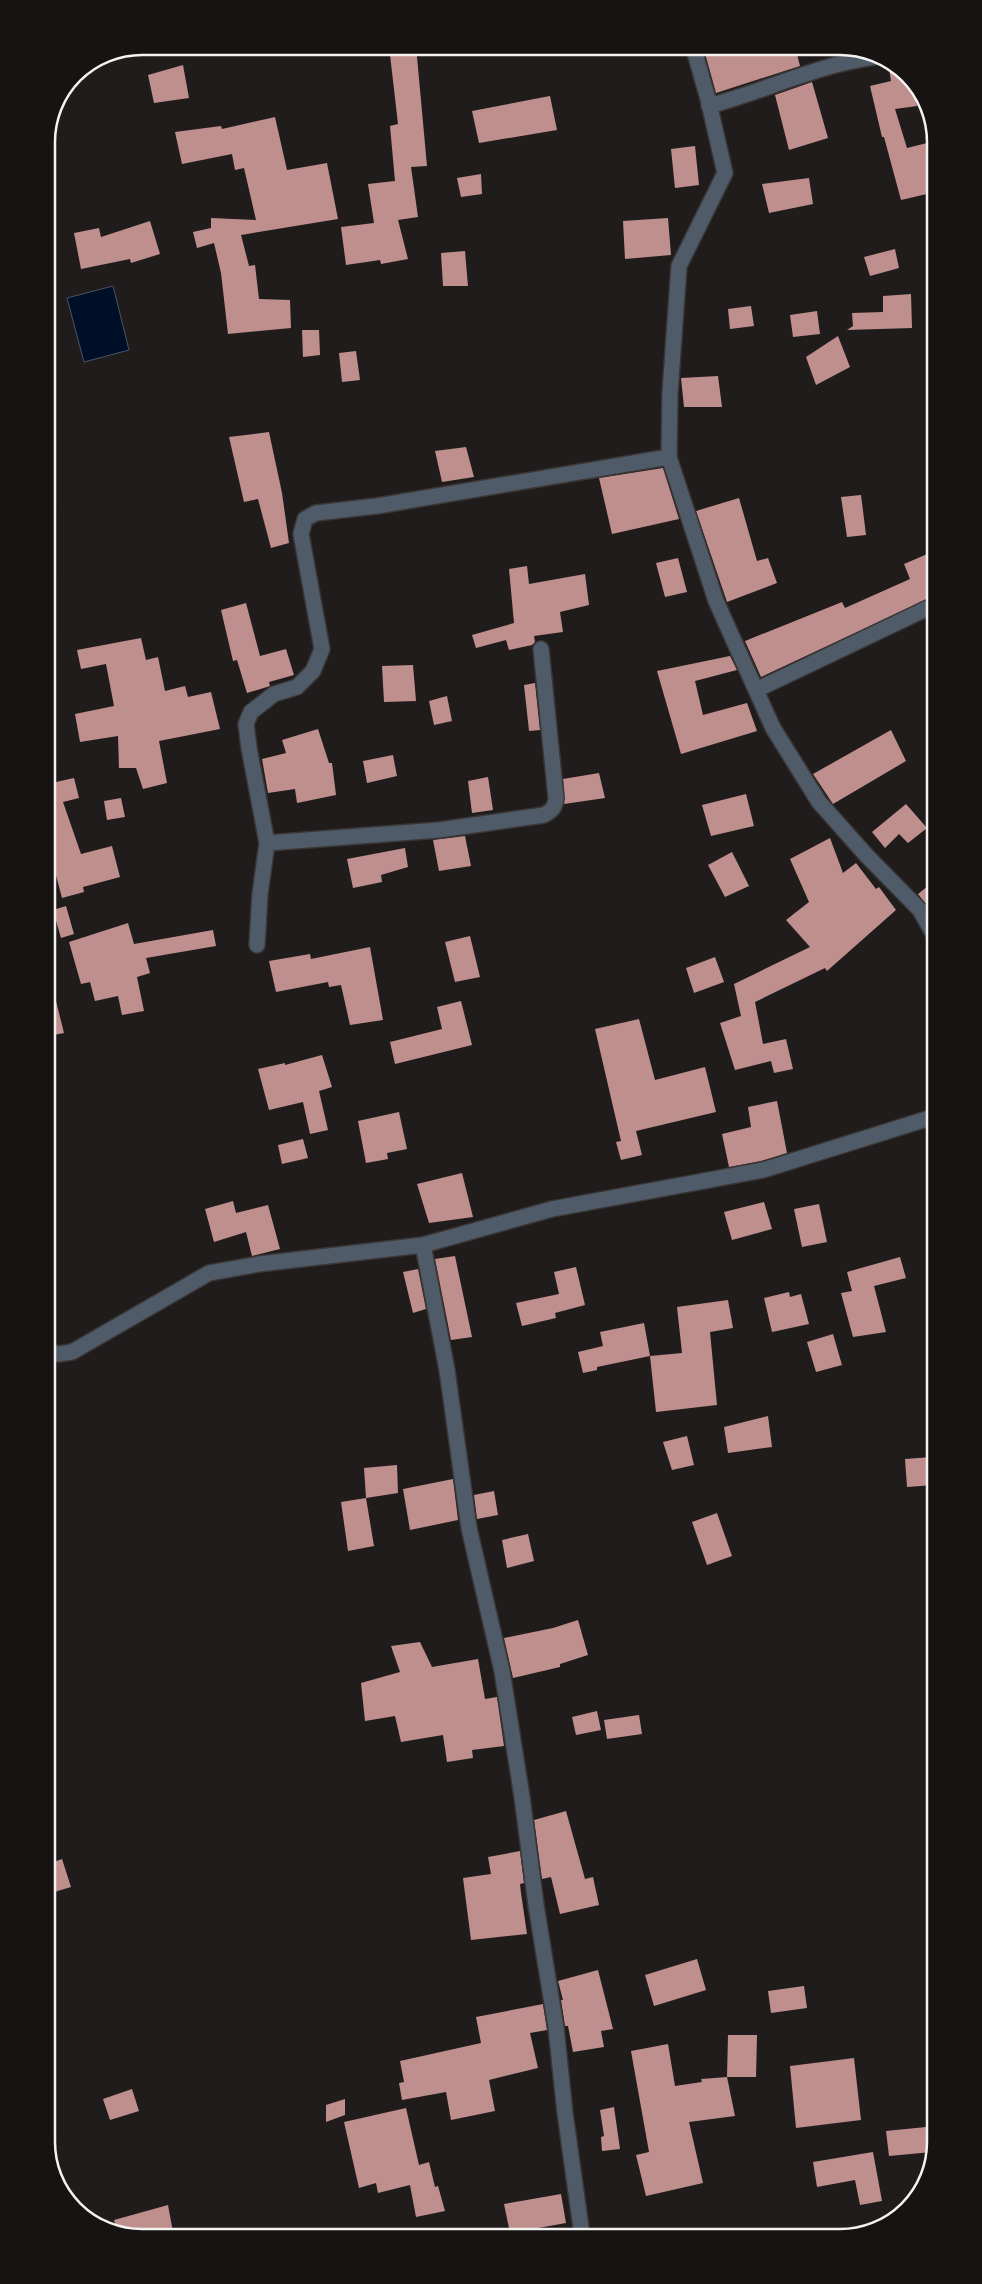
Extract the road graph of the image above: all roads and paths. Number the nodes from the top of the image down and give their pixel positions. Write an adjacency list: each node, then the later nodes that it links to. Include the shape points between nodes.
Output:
1 (695, 55): 3 (street)
2 (865, 59): 3 (street, via 824,68)
3 (709, 106): 4 (street, via 724,173 679,266)
4 (669, 457): 7 (street, via 716,601); 8 (street, via 396,503 316,513 305,519 301,534 322,649 313,671 297,687 274,694 252,712 246,724)
5 (927, 608): 7 (street)
6 (541, 649): 8 (street, via 556,798 550,812 439,830)
7 (756, 690): 9 (street, via 773,728 820,802 920,910)
8 (267, 843): 10 (street)
9 (927, 922)
10 (257, 945)
11 (927, 1119): 12 (street, via 763,1170 552,1209)
12 (423, 1245): 13 (street, via 209,1273 72,1352); 14 (street, via 447,1370 469,1528 502,1671 516,1758 556,2028)
13 (55, 1353)
14 (581, 2229)

